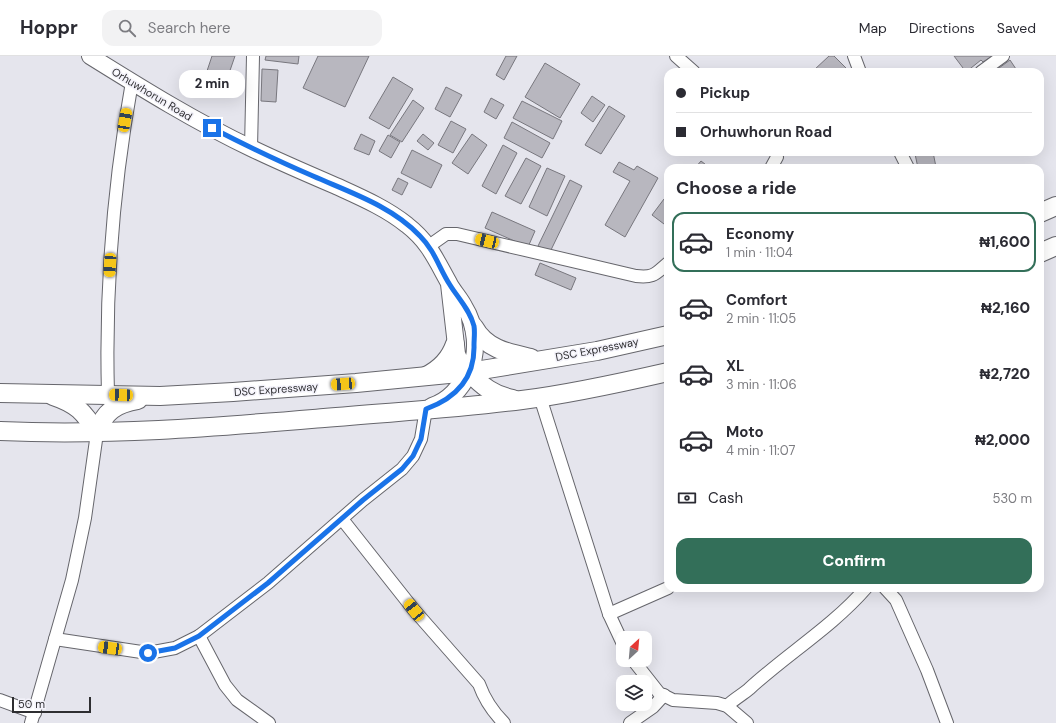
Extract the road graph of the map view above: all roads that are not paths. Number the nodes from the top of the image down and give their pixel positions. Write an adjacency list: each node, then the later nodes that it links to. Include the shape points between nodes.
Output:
1 (90, 56): 9 (street, Orhuwhorun Road)
2 (253, 56): 10 (street)
3 (676, 56): 6 (street)
4 (854, 56): 7 (street)
5 (1003, 56): 8 (street)
6 (690, 68)
7 (858, 68)
8 (986, 68)
9 (132, 82): 10 (street, Orhuwhorun Road, via 198,121); 27 (street, via 119,157 111,240 107,338)
10 (251, 148): 13 (street, Orhuwhorun Road, via 389,212 407,224)
11 (1056, 206): 12 (main road)
12 (1044, 211)
13 (429, 246): 16 (street, via 446,234 458,234 648,278); 17 (street, Orhuwhorun Road)
14 (1056, 246): 15 (main road)
15 (1044, 250)
16 (664, 267)
17 (449, 284): 18 (street); 20 (street)
18 (474, 327): 21 (main road, via 485,341 494,347); 22 (street, via 474,363)
19 (664, 336): 21 (main road, DSC Expressway)
20 (455, 344): 22 (street, via 461,363); 24 (main road, via 445,363)
21 (538, 360): 22 (main road, DSC Expressway)
22 (469, 372): 24 (main road, DSC Expressway); 30 (main road, via 496,395); 31 (main road, via 457,391 437,405)
23 (664, 373): 29 (main road)
24 (425, 377): 28 (main road, DSC Expressway)
25 (0, 393): 26 (main road, DSC Expressway)
26 (47, 394): 27 (main road, DSC Expressway); 33 (main road, via 70,402 78,408 86,415)
27 (108, 394): 28 (main road, DSC Expressway)
28 (160, 396): 33 (main road, via 118,406 105,416)
29 (540, 397): 30 (main road); 38 (street)
30 (522, 400): 31 (main road)
31 (426, 409): 33 (main road, via 214,427); 34 (street, via 421,439 413,456 402,469)
32 (0, 431): 33 (main road)
33 (97, 433): 41 (street, via 85,518 72,580)
34 (342, 519): 40 (street, via 268,583); 48 (street, via 414,610 480,684 483,694)
35 (664, 590): 38 (street)
36 (863, 592): 45 (street, via 831,622)
37 (889, 592): 51 (street, via 896,600)
38 (609, 614): 39 (street)
39 (617, 631)
40 (199, 636): 41 (street, via 175,648 148,653); 47 (street, via 224,685 237,700)
41 (55, 639): 46 (street)
42 (638, 667): 43 (street)
43 (664, 696): 45 (street, via 673,700); 49 (street)
44 (0, 700): 46 (street)
45 (727, 706): 50 (street)
46 (33, 718)
47 (269, 723)
48 (504, 723)
49 (630, 723)
50 (747, 723)
51 (947, 723)

